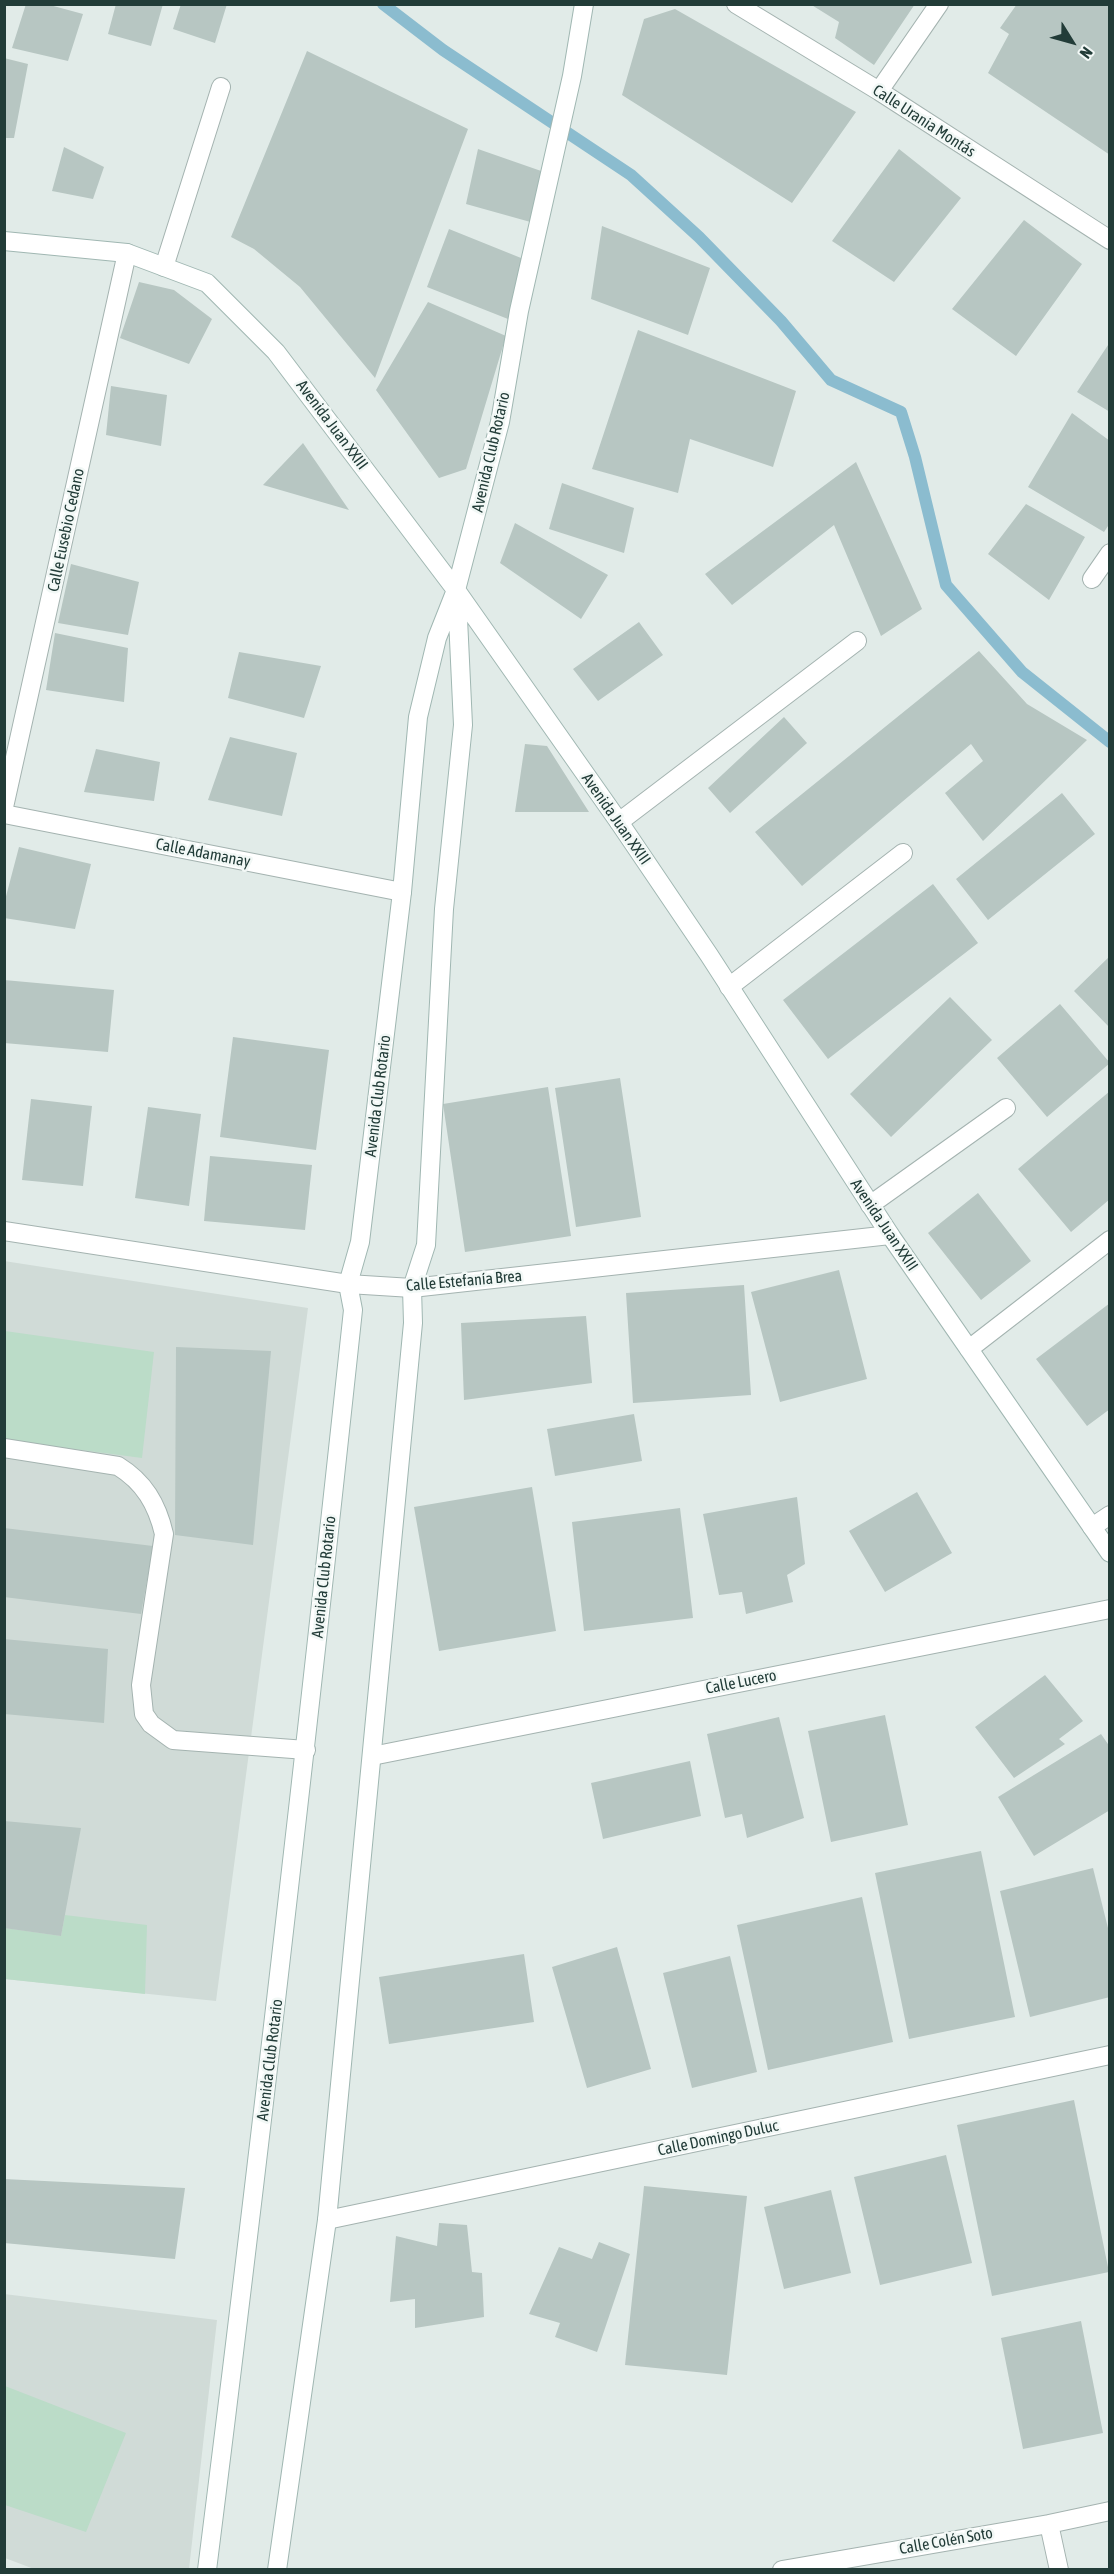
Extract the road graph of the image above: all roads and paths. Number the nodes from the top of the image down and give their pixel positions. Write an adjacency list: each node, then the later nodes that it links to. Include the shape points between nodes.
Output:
1 (584, 4): 12 (main road, Avenida Club Rotario, via 572,76 519,312 500,422)
2 (736, 4): 5 (main road, Calle Urania Montás)
3 (939, 4): 5 (main road)
4 (221, 87): 9 (main road)
5 (879, 91): 6 (main road, Calle Urania Montás)
6 (1110, 240)
7 (4, 241): 8 (main road, Avenida Juan XXIII)
8 (127, 253): 9 (main road, Avenida Juan XXIII); 14 (main road, Calle Eusebio Cedano)
9 (164, 267): 12 (main road, Avenida Juan XXIII, via 207,283 276,352)
10 (1110, 553): 11 (main road)
11 (1092, 579)
12 (456, 590): 16 (main road, Avenida Juan XXIII); 18 (main road, Avenida Club Rotario, via 437,638 418,717); 26 (main road, Avenida Club Rotario, via 464,725 444,909 426,1245)
13 (857, 641): 16 (main road)
14 (4, 807)
15 (4, 814): 18 (main road, Calle Adamanay)
16 (619, 822): 19 (main road, Avenida Juan XXIII)
17 (903, 853): 19 (main road)
18 (402, 892): 25 (main road, Avenida Club Rotario, via 360,1242)
19 (729, 987): 21 (main road, Avenida Juan XXIII)
20 (1006, 1108): 21 (main road)
21 (870, 1205): 23 (main road, Avenida Juan XXIII)
22 (4, 1231): 25 (main road, Calle Estefanía Brea)
23 (890, 1235): 26 (main road, Calle Estefanía Brea); 27 (main road, Avenida Juan XXIII)
24 (1110, 1240): 27 (main road)
25 (348, 1284): 26 (main road, Calle Estefanía Brea); 33 (main road, Avenida Club Rotario, via 353,1310)
26 (412, 1288): 34 (main road, Avenida Club Rotario, via 413,1323)
27 (969, 1349): 30 (main road, Avenida Juan XXIII)
28 (4, 1448): 33 (main road, via 118,1466 134,1476 149,1495 164,1534 141,1685 144,1714 151,1724 173,1740)
29 (1110, 1515): 30 (main road)
30 (1092, 1527): 31 (main road, Avenida Juan XXIII)
31 (1110, 1553)
32 (1110, 1609): 34 (main road, Calle Lucero)
33 (306, 1750): 39 (main road, Avenida Club Rotario)
34 (372, 1756): 36 (main road, Avenida Club Rotario)
35 (1110, 2055): 36 (main road, Calle Domingo Duluc)
36 (327, 2220): 40 (main road, Avenida Club Rotario)
37 (1110, 2511): 38 (main road, Calle Colén Soto)
38 (1049, 2524): 41 (main road, Calle Colén Soto); 42 (main road)
39 (207, 2570)
40 (277, 2570)
41 (782, 2570)
42 (1059, 2570)

